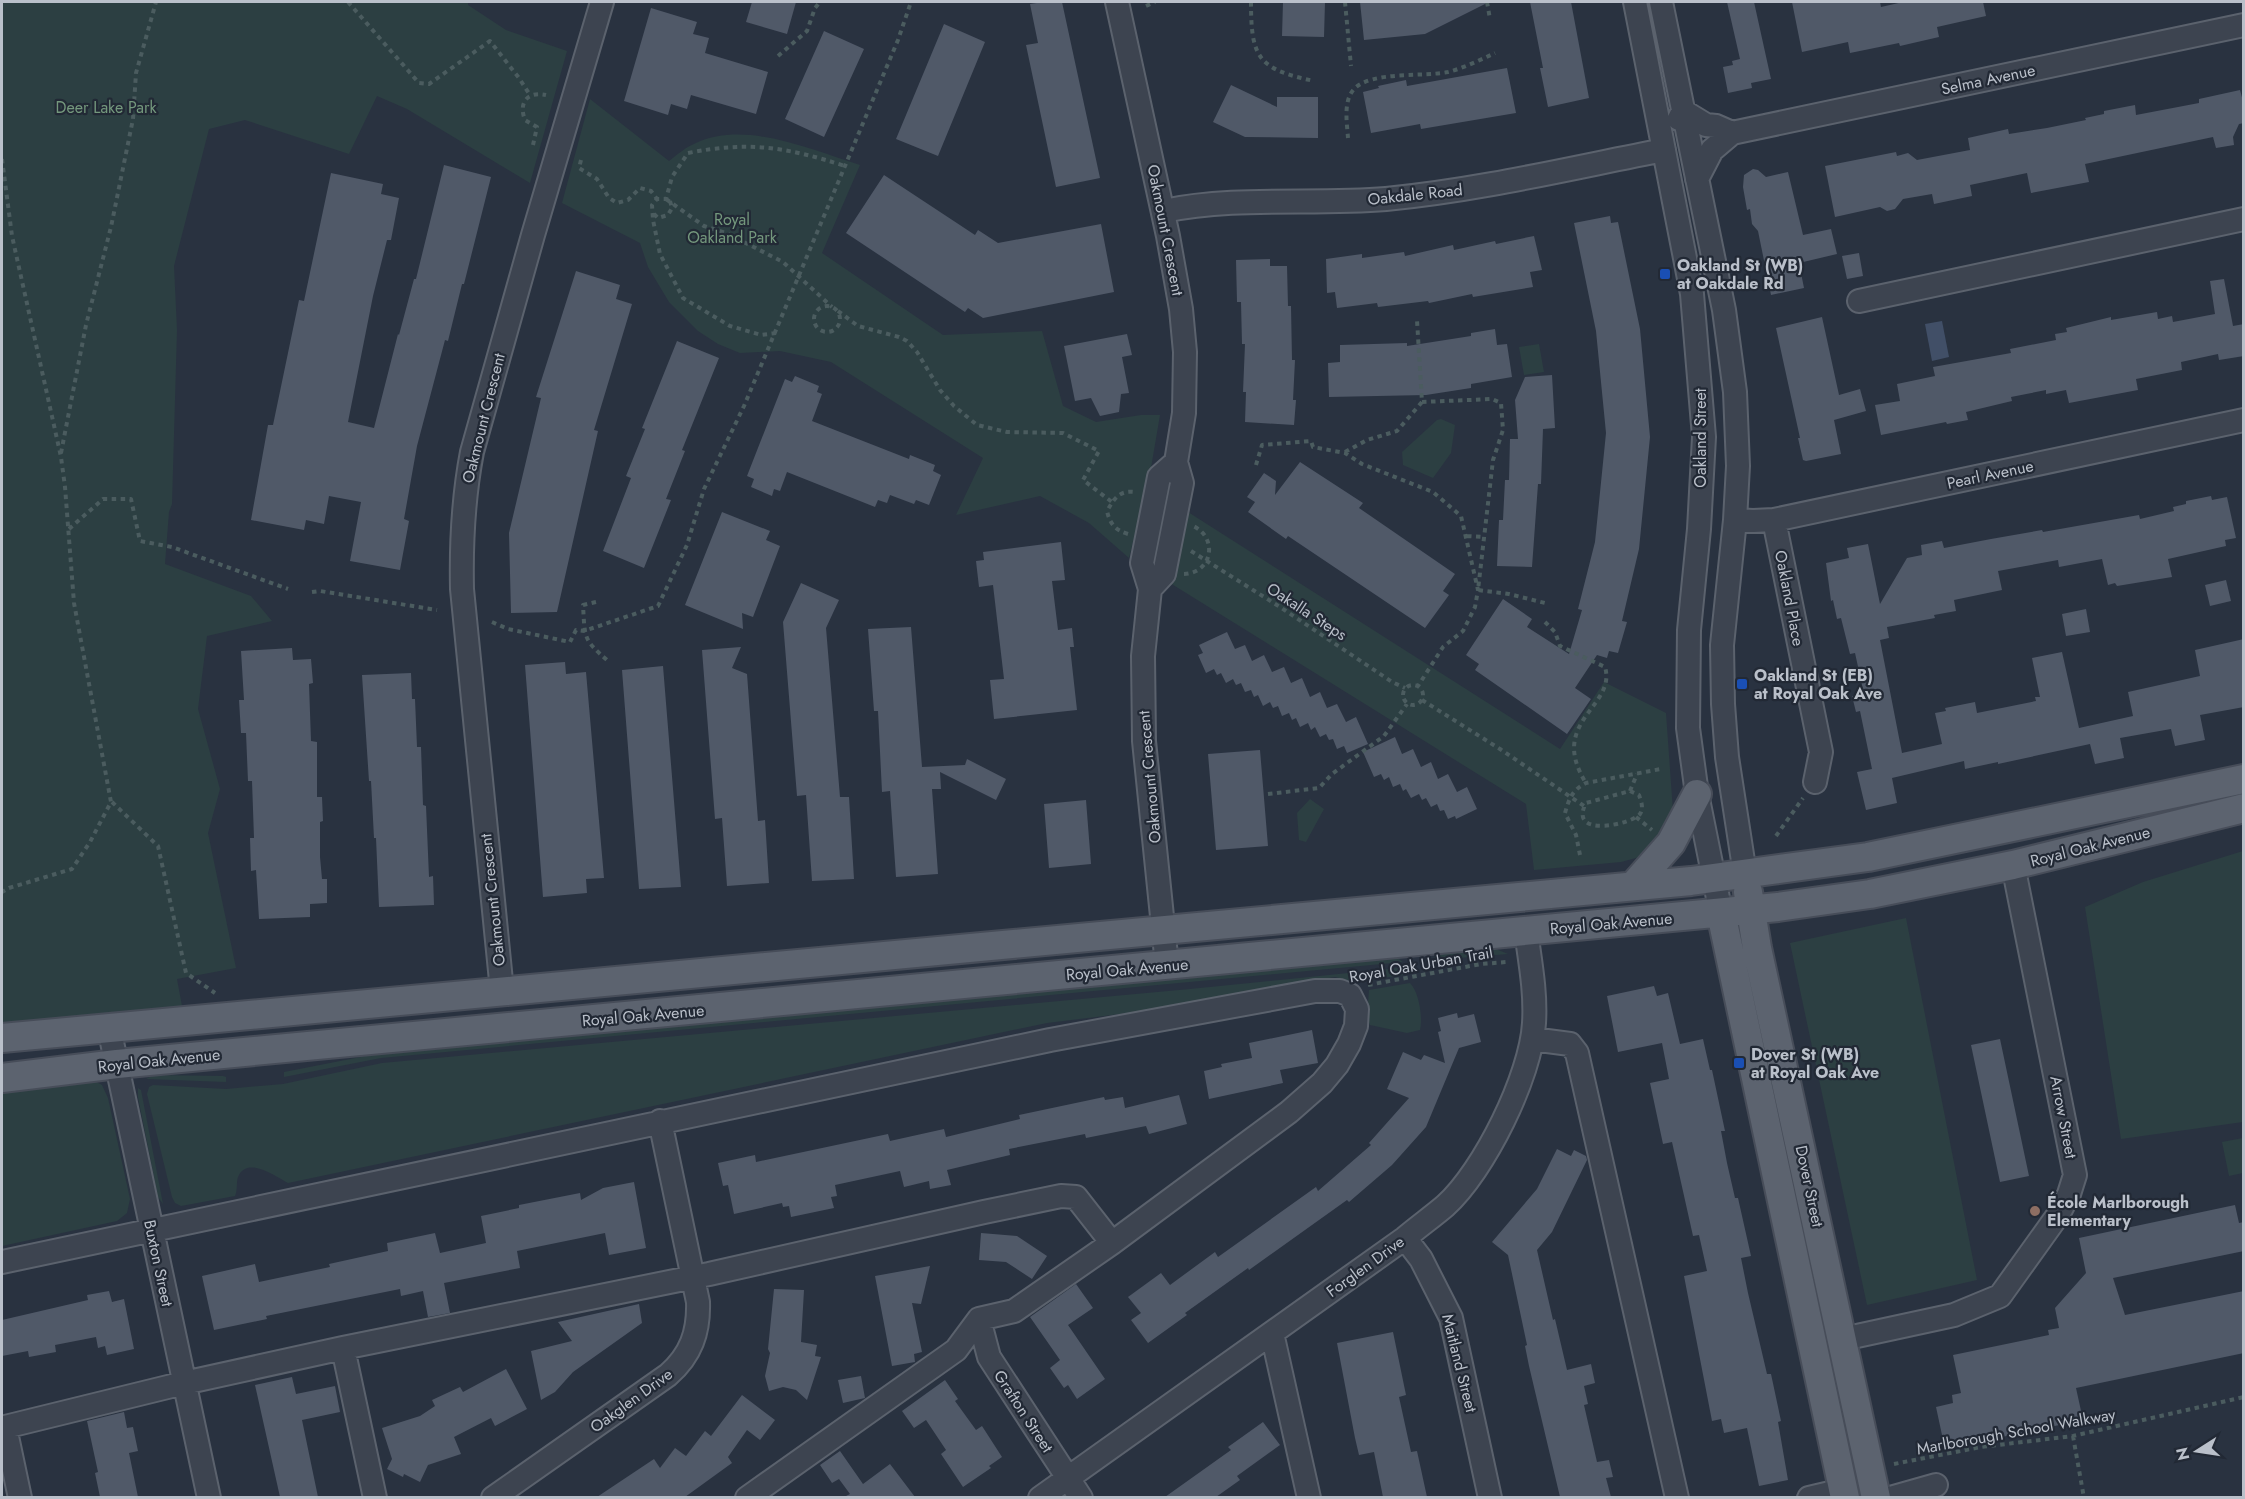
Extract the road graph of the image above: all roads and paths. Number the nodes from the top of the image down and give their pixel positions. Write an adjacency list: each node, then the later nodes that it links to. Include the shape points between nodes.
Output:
1 (156, 2): 45 (path, via 136,72 134,119 86,325)
2 (348, 2): 20 (path, via 419,83 429,84 490,41)
3 (602, 2): 100 (street, Oakmount Crescent, via 532,235 465,488 462,590)
4 (820, 2): 17 (path, via 807,31)
5 (911, 2): 29 (path)
6 (1118, 2): 33 (street, Oakmount Crescent)
7 (1155, 2): 13 (path)
8 (1251, 2): 19 (path, via 1252,40 1266,62 1286,75)
9 (1345, 2): 18 (path)
10 (1487, 2): 14 (path)
11 (1635, 2): 26 (street, Oakland Street)
12 (1661, 2): 22 (street)
13 (1146, 6)
14 (1490, 19)
15 (2244, 25): 23 (street, Selma Avenue)
16 (1495, 53): 24 (path, via 1446,72 1379,78 1361,84 1348,98)
17 (778, 56)
18 (1351, 66)
19 (1314, 81)
20 (530, 95): 21 (path); 25 (path, via 522,112 525,120 537,127)
21 (546, 95)
22 (1683, 111): 23 (street, via 1706,125); 26 (street); 30 (street)
23 (1732, 133): 30 (street, via 1712,150)
24 (1348, 138)
25 (533, 145)
26 (1664, 150): 30 (street); 33 (street, Oakdale Road, via 1432,194 1197,205); 80 (street, Oakland Street, via 1692,294 1702,400 1702,472 1687,690)
27 (2, 159): 45 (path, via 12,236)
28 (581, 160): 31 (path, via 579,168 597,179 617,203 628,200 640,188 651,191)
29 (845, 166): 32 (path, via 767,147 711,148 688,153 672,177); 36 (path)
30 (1697, 179): 49 (street, via 1733,373 1738,466)
31 (657, 199): 32 (path); 34 (path, via 652,205)
32 (668, 200): 34 (path, via 672,208 668,215 658,218); 36 (path, via 704,226 783,262)
33 (1164, 212): 96 (street, Oakmount Crescent, via 1185,352 1184,412 1176,462 1182,483 1164,574 1150,589 1143,656 1143,729)
34 (654, 214): 41 (path, via 660,254 683,298 730,326 761,335)
35 (2244, 219): 37 (street)
36 (798, 276): 38 (path); 41 (path)
37 (1859, 301)
38 (832, 307): 39 (path); 39 (path, via 824,306 817,311 815,323 819,330 836,329 841,321)
39 (838, 311): 48 (path, via 858,326 907,341 940,390 977,425 1007,432 1063,433 1099,451 1083,480)
40 (1417, 320): 42 (path)
41 (776, 333): 67 (path, via 704,489 687,545 658,606)
42 (1422, 402): 44 (path, via 1397,431); 55 (path, via 1492,399 1501,403 1503,430 1493,460)
43 (2244, 420): 50 (street, Pearl Avenue)
44 (1344, 453): 46 (path, via 1313,447 1311,441 1262,445); 54 (path, via 1433,492 1461,516)
45 (61, 457): 52 (path)
46 (1256, 465)
47 (1136, 493): 48 (path, via 1128,491)
48 (1114, 500): 53 (path, via 1107,511 1110,522 1118,531)
49 (1735, 520): 50 (street, Pearl Avenue); 90 (street, via 1722,645 1723,704)
50 (1774, 520): 76 (street, Oakland Place, via 1821,752)
51 (1192, 525): 57 (path, via 1204,533 1210,554)
52 (68, 530): 59 (path, via 103,500 131,499 140,541 172,547); 82 (path, via 74,603)
53 (1134, 536)
54 (1467, 536): 55 (path); 60 (path)
55 (1484, 537): 60 (path)
56 (1196, 555): 57 (path, Oakalla Steps)
57 (1207, 562): 58 (path); 70 (path, Oakalla Steps)
58 (1195, 572)
59 (288, 589)
60 (1478, 590): 63 (path); 69 (path, via 1475,607 1462,631 1443,647)
61 (312, 592): 64 (path)
62 (596, 602): 67 (path, via 583,605)
63 (1549, 604)
64 (437, 610)
65 (492, 622): 67 (path, via 570,642 576,630)
66 (1545, 622): 77 (path, via 1555,632 1560,646 1605,667 1608,678 1575,734 1573,750)
67 (584, 631): 68 (path, via 588,644)
68 (608, 661)
69 (1418, 686): 70 (path); 71 (path)
70 (1405, 688): 72 (path, via 1402,696)
71 (1422, 700): 72 (path); 81 (path)
72 (1407, 704): 79 (path, via 1384,736 1319,788)
73 (1661, 769): 74 (path)
74 (1637, 773): 77 (path); 78 (path)
75 (2244, 779): 90 (main road, Royal Oak Avenue, via 1868,857)
76 (1815, 782): 87 (path)
77 (1586, 783): 81 (path)
78 (1630, 791): 83 (path, via 1591,800); 85 (path, via 1639,795 1642,802)
79 (1268, 794)
80 (1697, 794): 91 (street, Oakland Street); 92 (main road, via 1671,843)
81 (1570, 796): 83 (path); 88 (path, via 1565,813)
82 (111, 802): 93 (path, via 72,869); 102 (path, via 158,846 186,973)
83 (1584, 806): 85 (path, via 1582,814 1594,826)
84 (2244, 808): 89 (main road, Royal Oak Avenue)
85 (1638, 818): 86 (path)
86 (1646, 825)
87 (1776, 836)
88 (1580, 855)
89 (2013, 865): 94 (main road, Royal Oak Avenue, via 1870,894); 116 (street, Arrow Street, via 2075,1175 2069,1194 2000,1296 1954,1315)
90 (1745, 874): 91 (main road, Royal Oak Avenue); 94 (main road, Dover Street)
91 (1713, 878): 92 (main road, Royal Oak Avenue); 95 (street, Dover Street)
92 (1634, 885): 96 (main road, Royal Oak Avenue)
93 (2, 892)
94 (1750, 910): 95 (main road, Royal Oak Avenue); 116 (main road, Dover Street)
95 (1721, 913): 97 (main road, Royal Oak Avenue); 124 (main road, Dover Street)
96 (1163, 929): 99 (street, Oakmount Crescent); 100 (main road, Royal Oak Avenue)
97 (1526, 931): 99 (main road, Royal Oak Avenue); 105 (street, Forglen Drive, via 1535,1009)
98 (1507, 962): 101 (path, Royal Oak Urban Trail)
99 (1167, 965): 106 (main road, Royal Oak Avenue)
100 (502, 991): 103 (main road, Royal Oak Avenue)
101 (1340, 991): 108 (street, via 1315,991 1050,1040); 111 (street, via 1350,996 1357,1009 1356,1026 1337,1065 1322,1083 1289,1112)
102 (216, 993)
103 (110, 1028): 104 (main road, Royal Oak Avenue); 106 (street, Buxton Street)
104 (2, 1038)
105 (1532, 1039): 110 (street, Forglen Drive, via 1513,1098 1485,1155 1446,1205); 134 (street, via 1570,1044 1577,1053)
106 (117, 1064): 107 (main road, Royal Oak Avenue); 109 (street, Buxton Street)
107 (2, 1078)
108 (660, 1121): 109 (street); 113 (street, Oakglen Drive)
109 (151, 1229): 112 (street); 118 (street, Buxton Street)
110 (1405, 1238): 115 (street, Forglen Drive); 133 (street, Maitland Street, via 1421,1259 1451,1318)
111 (1112, 1243): 113 (street, via 1076,1197 1061,1196); 114 (street, via 1014,1311)
112 (2, 1262)
113 (693, 1277): 117 (street); 128 (street, Oakglen Drive, via 698,1326 679,1365)
114 (979, 1319): 122 (street, Grafton Street, via 988,1357); 129 (street, via 956,1350)
115 (1272, 1333): 122 (street, Forglen Drive); 132 (street)
116 (1843, 1339): 136 (main road, Dover Street)
117 (343, 1348): 118 (street); 127 (street)
118 (184, 1383): 125 (street, via 5,1427); 126 (street, Buxton Street)
119 (2244, 1397): 120 (path, Marlborough School Walkway)
120 (2073, 1436): 121 (path, Marlborough School Walkway, via 1981,1447); 138 (path)
121 (1897, 1464)
122 (1068, 1478): 130 (street, Forglen Drive); 131 (street, Grafton Street)
123 (1936, 1485): 137 (street)
124 (1844, 1494): 135 (street)
125 (20, 1497)
126 (209, 1497)
127 (375, 1497)
128 (493, 1497)
129 (747, 1497)
130 (1040, 1497)
131 (1081, 1497)
132 (1309, 1497)
133 (1490, 1497)
134 (1677, 1497)
135 (1809, 1497)
136 (1876, 1497)
137 (1890, 1497)
138 (2084, 1497)

